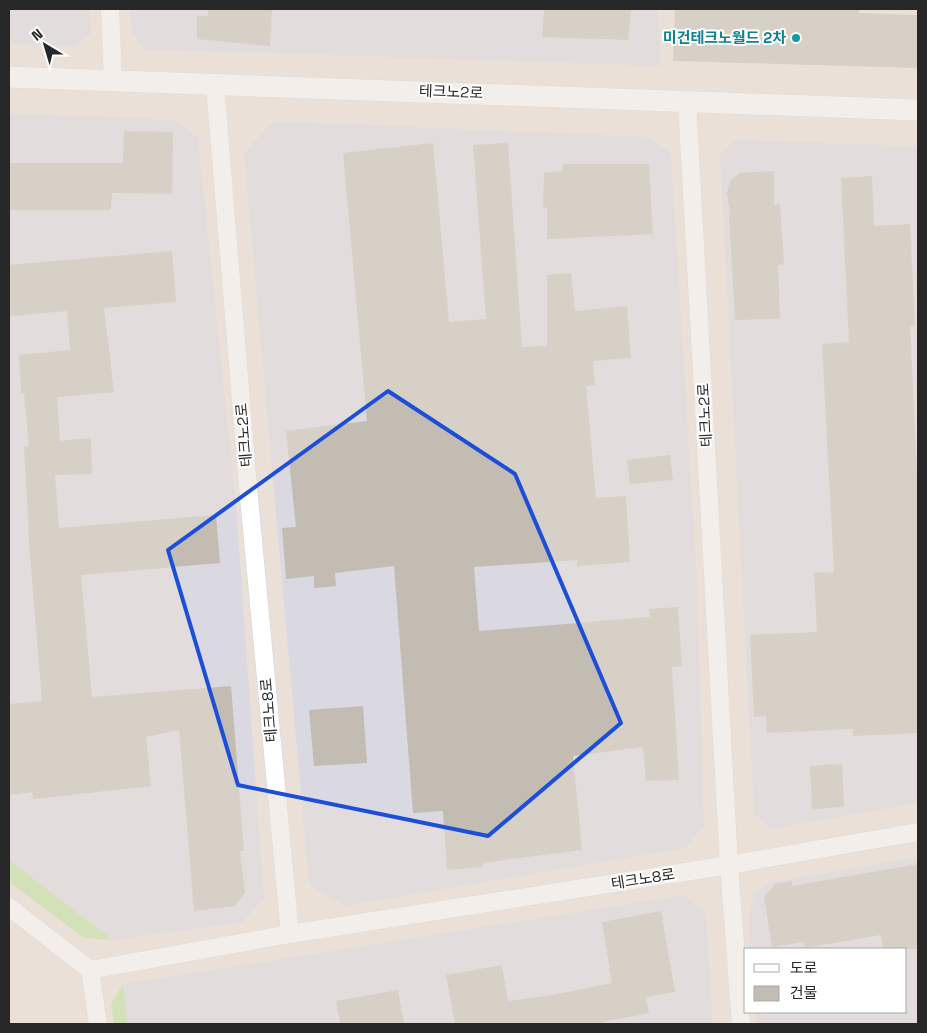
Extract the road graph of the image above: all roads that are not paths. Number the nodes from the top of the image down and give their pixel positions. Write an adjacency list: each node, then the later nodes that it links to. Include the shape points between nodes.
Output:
1 (110, 9): 3 (street)
2 (9, 77): 3 (street, 테크노2로)
3 (113, 80): 4 (street, 테크노2로)
4 (215, 84): 5 (street, 테크노2로); 7 (street, 테크노2로)
5 (687, 101): 6 (street, 테크노2로); 9 (street, 테크노2로)
6 (918, 110)
7 (248, 486): 11 (street, 테크노8로)
8 (918, 832): 9 (street, 테크노8로)
9 (729, 865): 11 (street, 테크노8로); 14 (street)
10 (9, 907): 12 (street)
11 (290, 934): 12 (street, 테크노8로)
12 (90, 970): 13 (street)
13 (98, 1024)
14 (741, 1024)

